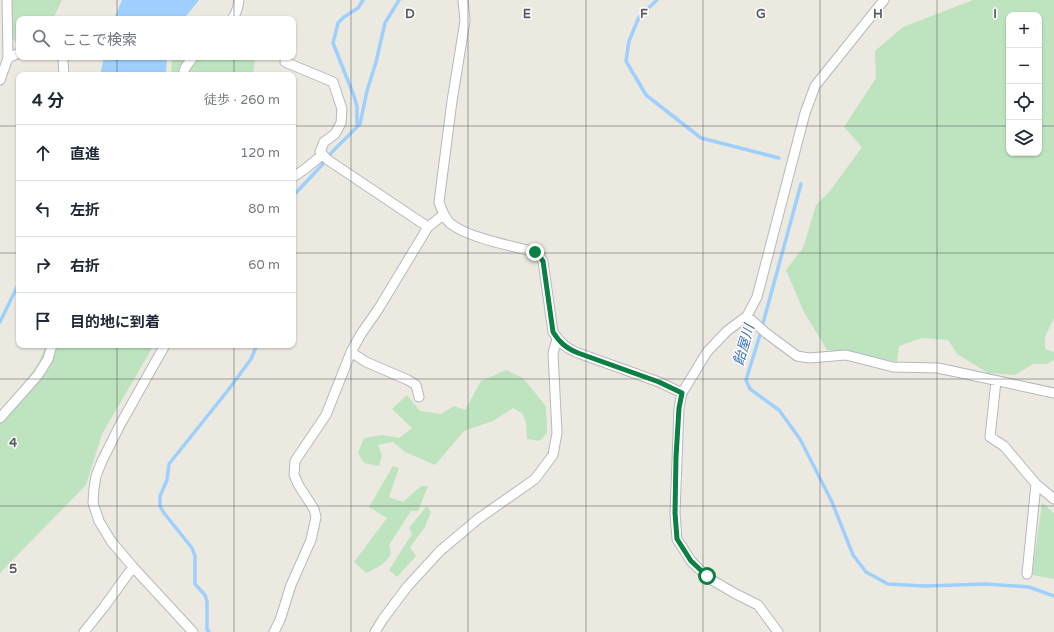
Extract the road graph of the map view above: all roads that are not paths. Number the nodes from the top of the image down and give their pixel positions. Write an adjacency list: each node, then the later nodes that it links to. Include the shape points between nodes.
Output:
1 (7, 0): 7 (street)
2 (239, 0): 5 (street)
3 (463, 0): 16 (street, via 465,21 452,100 440,202)
4 (884, 0): 18 (street, via 815,86 805,113 757,297)
5 (235, 16)
6 (16, 54): 7 (street)
7 (8, 58): 13 (street)
8 (63, 60): 11 (street)
9 (191, 60): 12 (street)
10 (286, 62): 14 (street, via 333,82 342,109 341,123 335,134 324,142 320,152)
11 (64, 72)
12 (184, 72)
13 (0, 80)
14 (325, 158): 15 (street); 17 (street)
15 (296, 175)
16 (443, 215): 17 (street); 19 (street, via 450,223 476,236 535,252 539,256 543,261 553,332)
17 (428, 227): 22 (street)
18 (747, 316): 23 (street, via 797,356 809,358 846,355 893,368 938,368); 24 (street, via 726,331 707,352)
19 (557, 339): 24 (street, via 566,348); 35 (street, via 553,353 557,433 553,456 535,479 478,519 440,551 407,587)
20 (51, 348): 27 (street, via 38,375)
21 (163, 348): 30 (street, via 116,432 96,476 94,488 93,504 99,521 111,541)
22 (351, 352): 26 (street, via 366,362 408,380 416,386); 34 (street, via 326,415 295,461 294,475 298,486 314,509 316,517 311,540)
23 (996, 381): 25 (street); 28 (street, via 990,437 1004,446)
24 (682, 393): 36 (street, via 676,471 677,539 691,561 707,576 758,605)
25 (1054, 394)
26 (419, 397)
27 (0, 418)
28 (1036, 484): 29 (street); 31 (street)
29 (1054, 499)
30 (133, 567): 32 (street); 33 (street)
31 (1027, 574)
32 (84, 632)
33 (193, 632)
34 (274, 632)
35 (375, 632)
36 (778, 632)

